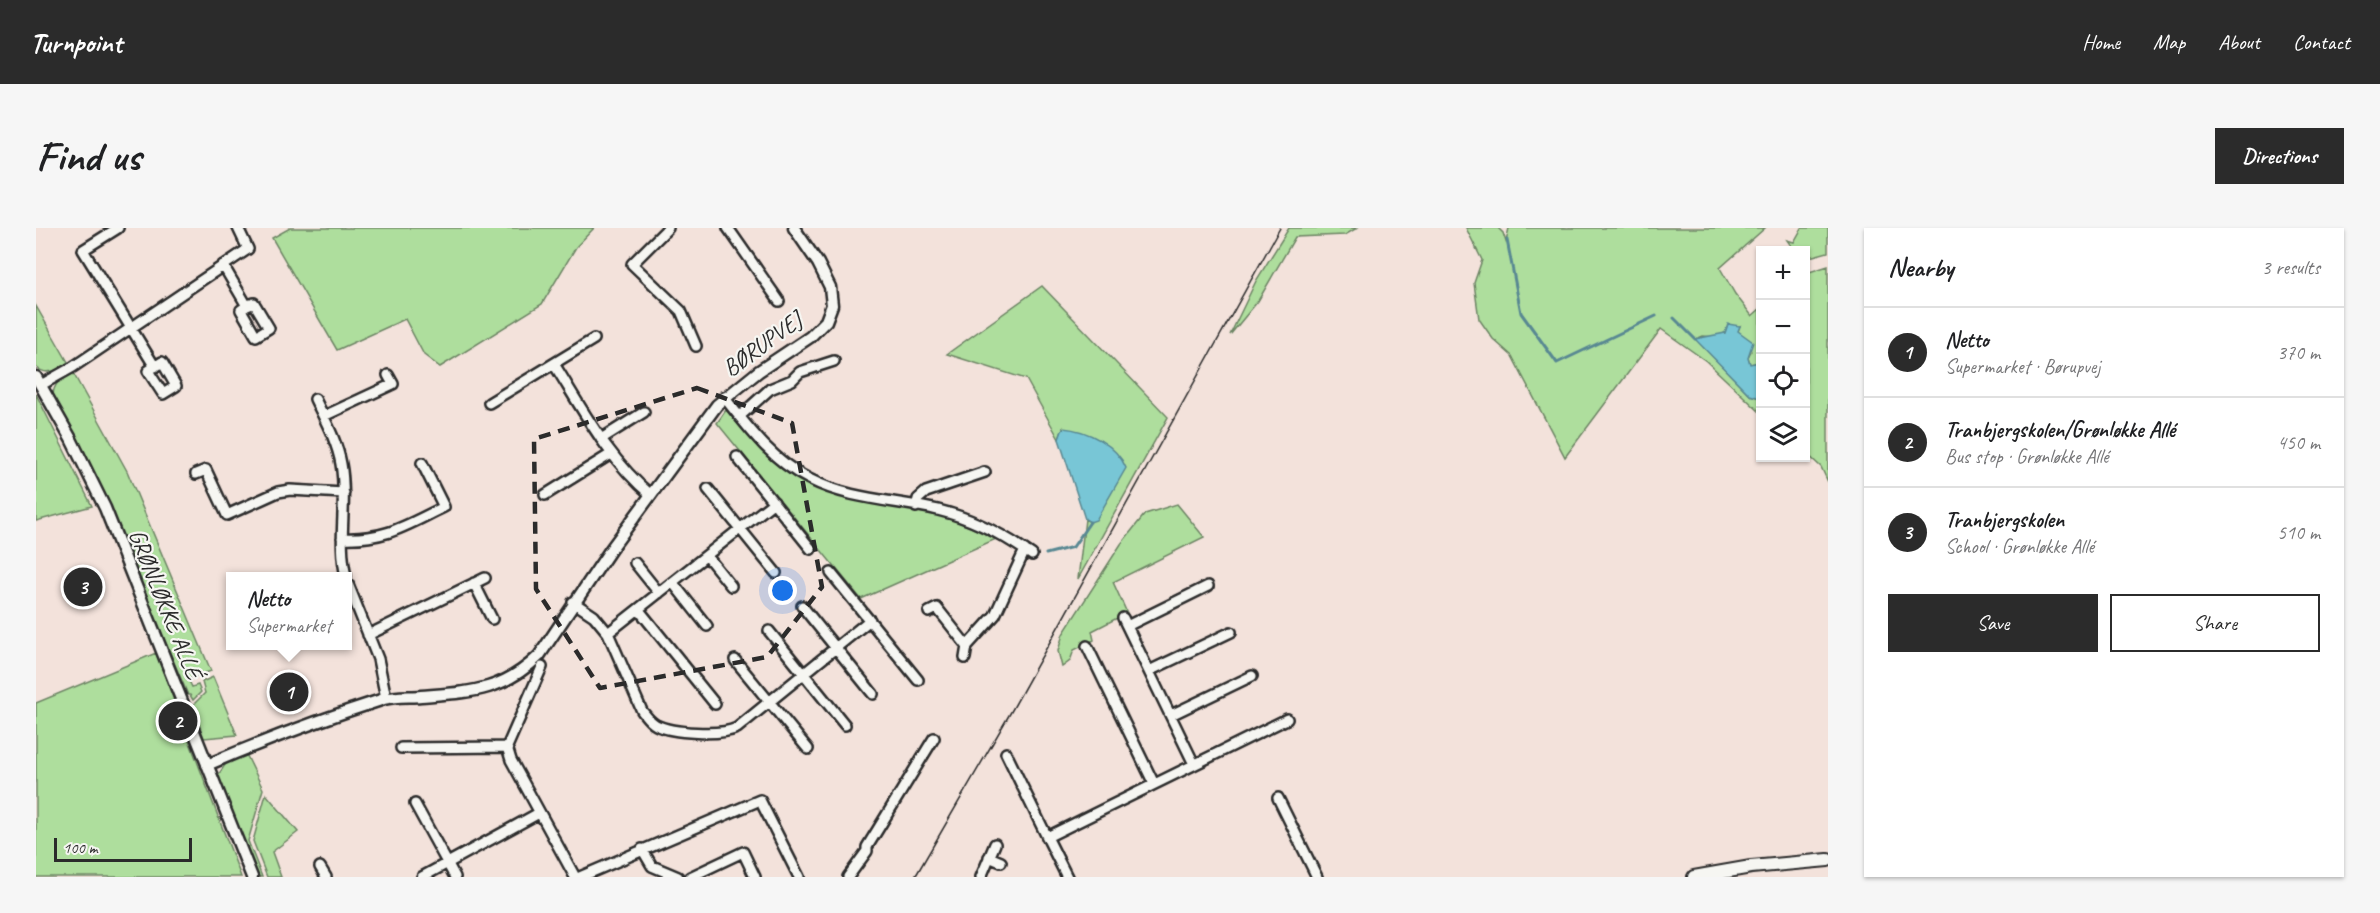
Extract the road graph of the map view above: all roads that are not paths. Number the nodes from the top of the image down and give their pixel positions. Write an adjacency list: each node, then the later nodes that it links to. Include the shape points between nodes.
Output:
1 (118, 228): 9 (street, via 83,250)
2 (238, 228): 6 (street, GRØNLØKKE ALLÉ, via 248,249)
3 (668, 228): 11 (street, BØRUPVEJ, via 632,264 681,311)
4 (728, 228): 7 (street, BØRUPVEJ)
5 (794, 228): 17 (street, BØRUPVEJ, via 830,287 830,313 810,337)
6 (223, 265): 8 (street); 9 (street, GRØNLØKKE ALLÉ)
7 (779, 301)
8 (248, 306)
9 (130, 326): 14 (street); 16 (street, GRØNLØKKE ALLÉ, via 73,367)
10 (594, 339): 13 (street)
11 (696, 346)
12 (834, 361): 22 (street, BØRUPVEJ, via 800,372 792,380 770,389)
13 (554, 364): 19 (street); 23 (street)
14 (155, 367)
15 (388, 375): 21 (street, via 393,384)
16 (38, 381): 84 (street, GRØNLØKKE ALLÉ, via 105,508)
17 (724, 398): 22 (street, BØRUPVEJ); 32 (street, BØRUPVEJ)
18 (315, 399): 21 (street)
19 (489, 403)
20 (644, 412): 23 (street)
21 (324, 416): 30 (street, via 339,454)
22 (740, 416): 34 (street, BØRUPVEJ, via 765,447 809,479 850,495)
23 (601, 439): 24 (street)
24 (611, 454): 31 (street); 32 (street)
25 (737, 457): 33 (street)
26 (422, 464): 36 (street, via 444,507 384,535)
27 (985, 472): 34 (street, via 926,492)
28 (196, 474): 30 (street, via 206,470 227,515 278,492)
29 (708, 489): 35 (street)
30 (344, 493): 36 (street)
31 (545, 495)
32 (651, 495): 50 (street, BØRUPVEJ)
33 (774, 502): 35 (street); 37 (street)
34 (916, 507): 61 (street, BØRUPVEJ, via 964,518 1029,552 995,615)
35 (740, 529): 38 (street); 41 (street)
36 (342, 538): 40 (street)
37 (811, 549)
38 (707, 556): 45 (street); 46 (street)
39 (635, 564): 48 (street)
40 (346, 572)
41 (776, 573)
42 (831, 573): 55 (street)
43 (485, 578): 44 (street)
44 (474, 583): 54 (street); 60 (street)
45 (673, 583): 48 (street); 56 (street)
46 (731, 586)
47 (1208, 586): 67 (street, via 1125,622)
48 (659, 593): 52 (street)
49 (352, 595): 60 (street)
50 (573, 602): 59 (street, via 594,616); 72 (street, BØRUPVEJ, via 540,656 514,678 470,692)
51 (802, 606): 63 (street)
52 (639, 610): 59 (street); 74 (street)
53 (930, 612): 61 (street, via 937,608)
54 (492, 618)
55 (870, 620): 63 (street); 70 (street)
56 (707, 626)
57 (769, 632): 68 (street)
58 (1232, 632): 67 (street)
59 (608, 633): 73 (street, via 642,711 655,724 719,734 729,732)
60 (368, 635): 72 (street, via 378,659)
61 (967, 646): 64 (street)
62 (1087, 646): 85 (street)
63 (836, 648): 68 (street); 71 (street)
64 (965, 658)
65 (735, 660): 73 (street)
66 (542, 667): 79 (street)
67 (1149, 671): 75 (street)
68 (804, 675): 73 (street); 77 (street)
69 (1252, 676): 75 (street)
70 (918, 680)
71 (873, 694)
72 (386, 698): 84 (street, BØRUPVEJ)
73 (770, 703): 81 (street)
74 (715, 704)
75 (1171, 715): 83 (street)
76 (1287, 719): 83 (street)
77 (845, 725)
78 (934, 738): 106 (street)
79 (507, 747): 80 (street); 88 (street)
80 (401, 748)
81 (808, 749)
82 (1006, 753): 89 (street)
83 (1194, 764): 85 (street)
84 (207, 765): 97 (street, GRØNLØKKE ALLÉ)
85 (1154, 784): 89 (street)
86 (1278, 798): 109 (street)
87 (415, 804): 95 (street)
88 (539, 813): 95 (street); 101 (street)
89 (1047, 837): 108 (street)
90 (995, 844): 92 (street)
91 (642, 849): 101 (street); 102 (street, via 651,866); 105 (street, via 760,800)
92 (989, 857): 94 (street); 107 (street)
93 (1828, 861): 110 (main road, via 1751,867)
94 (1000, 862)
95 (447, 863): 99 (street); 100 (street)
96 (320, 867): 98 (street)
97 (252, 877)
98 (326, 877)
99 (422, 877)
100 (455, 877)
101 (578, 877)
102 (678, 877)
103 (690, 877): 104 (street, via 743,852)
104 (755, 877)
105 (799, 877)
106 (848, 877)
107 (981, 877)
108 (1067, 877)
109 (1317, 877)
110 (1694, 877)

